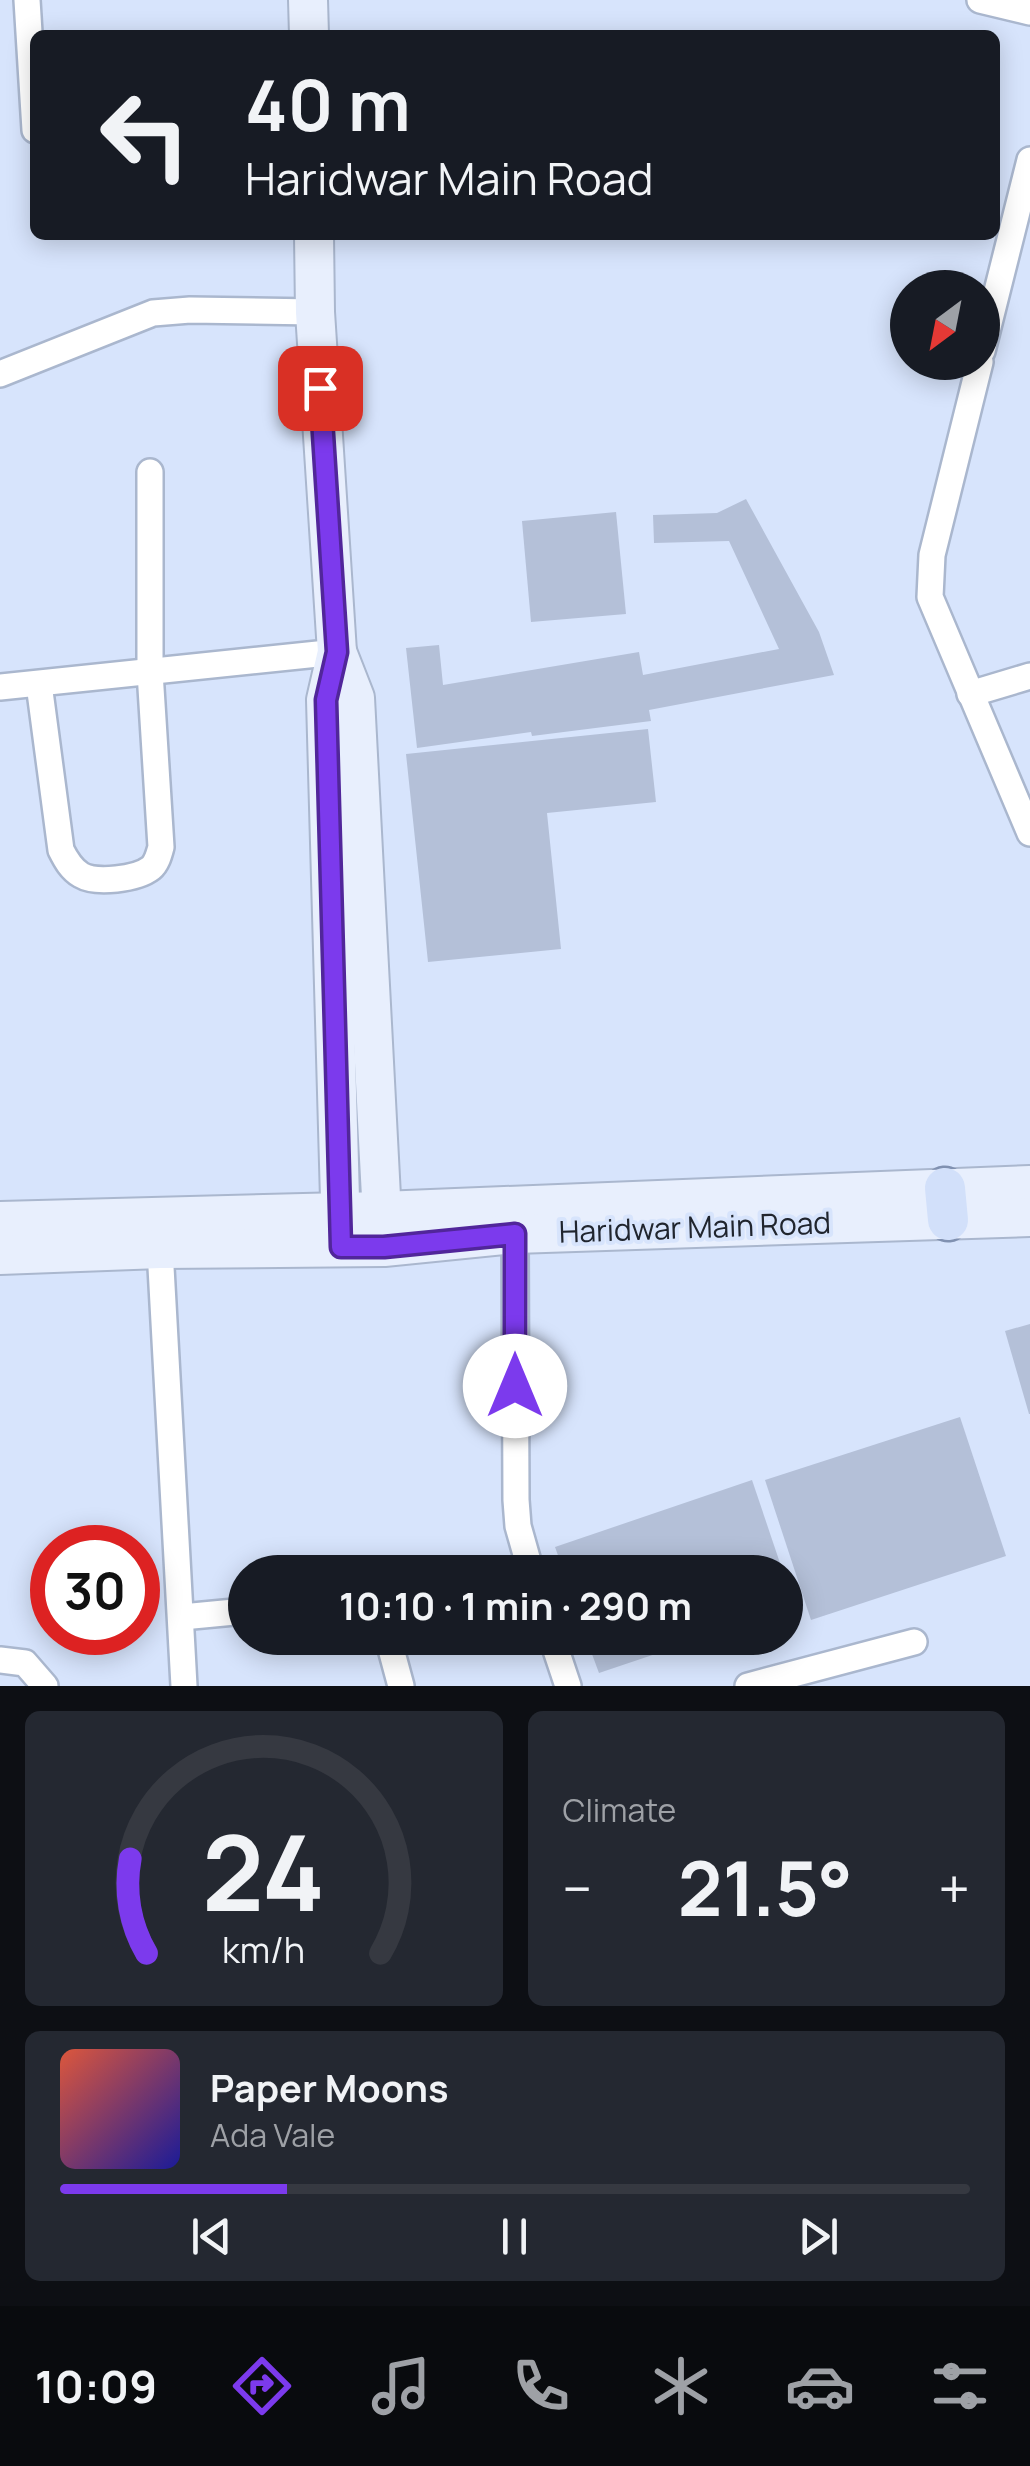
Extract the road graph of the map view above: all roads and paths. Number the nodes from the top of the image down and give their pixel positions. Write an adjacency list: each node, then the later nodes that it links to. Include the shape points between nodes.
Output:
1 (27, 0): 6 (street)
2 (308, 0): 5 (main road)
3 (980, 0): 4 (street)
4 (1030, 12)
5 (309, 30)
6 (30, 49)
7 (1030, 160): 9 (street)
8 (314, 240): 11 (main road)
9 (1020, 246): 10 (street)
10 (1000, 301)
11 (315, 312): 12 (street, via 153,313); 15 (main road)
12 (0, 374)
13 (976, 380): 20 (street, via 932,555 930,596)
14 (150, 472): 16 (street)
15 (337, 652): 16 (street); 26 (main road, via 356,698); 27 (main road, via 326,700)
16 (150, 672): 18 (street); 18 (street, via 161,847 150,869 92,880 78,874 61,850)
17 (1030, 676): 20 (street)
18 (39, 684): 19 (street)
19 (0, 687)
20 (970, 694): 21 (street)
21 (1030, 833)
22 (1030, 1185): 23 (main road, Haridwar Main Road)
23 (946, 1204): 24 (main road, Haridwar Main Road); 26 (main road, Haridwar Main Road); 28 (main road, Haridwar Main Road)
24 (1030, 1217)
25 (0, 1221): 27 (main road, Haridwar Main Road)
26 (383, 1229): 27 (main road, Haridwar Main Road); 28 (main road, Haridwar Main Road)
27 (341, 1230): 29 (main road, Haridwar Main Road)
28 (515, 1234): 31 (street, via 516,1500)
29 (160, 1248): 30 (main road, Haridwar Main Road); 33 (street)
30 (0, 1256)
31 (526, 1555)
32 (228, 1613): 33 (street)
33 (182, 1617): 39 (street)
34 (914, 1642): 42 (street)
35 (393, 1655): 40 (street)
36 (558, 1655): 41 (street)
37 (0, 1660): 38 (street, via 25,1663)
38 (44, 1686)
39 (184, 1686)
40 (401, 1686)
41 (568, 1686)
42 (748, 1686)

